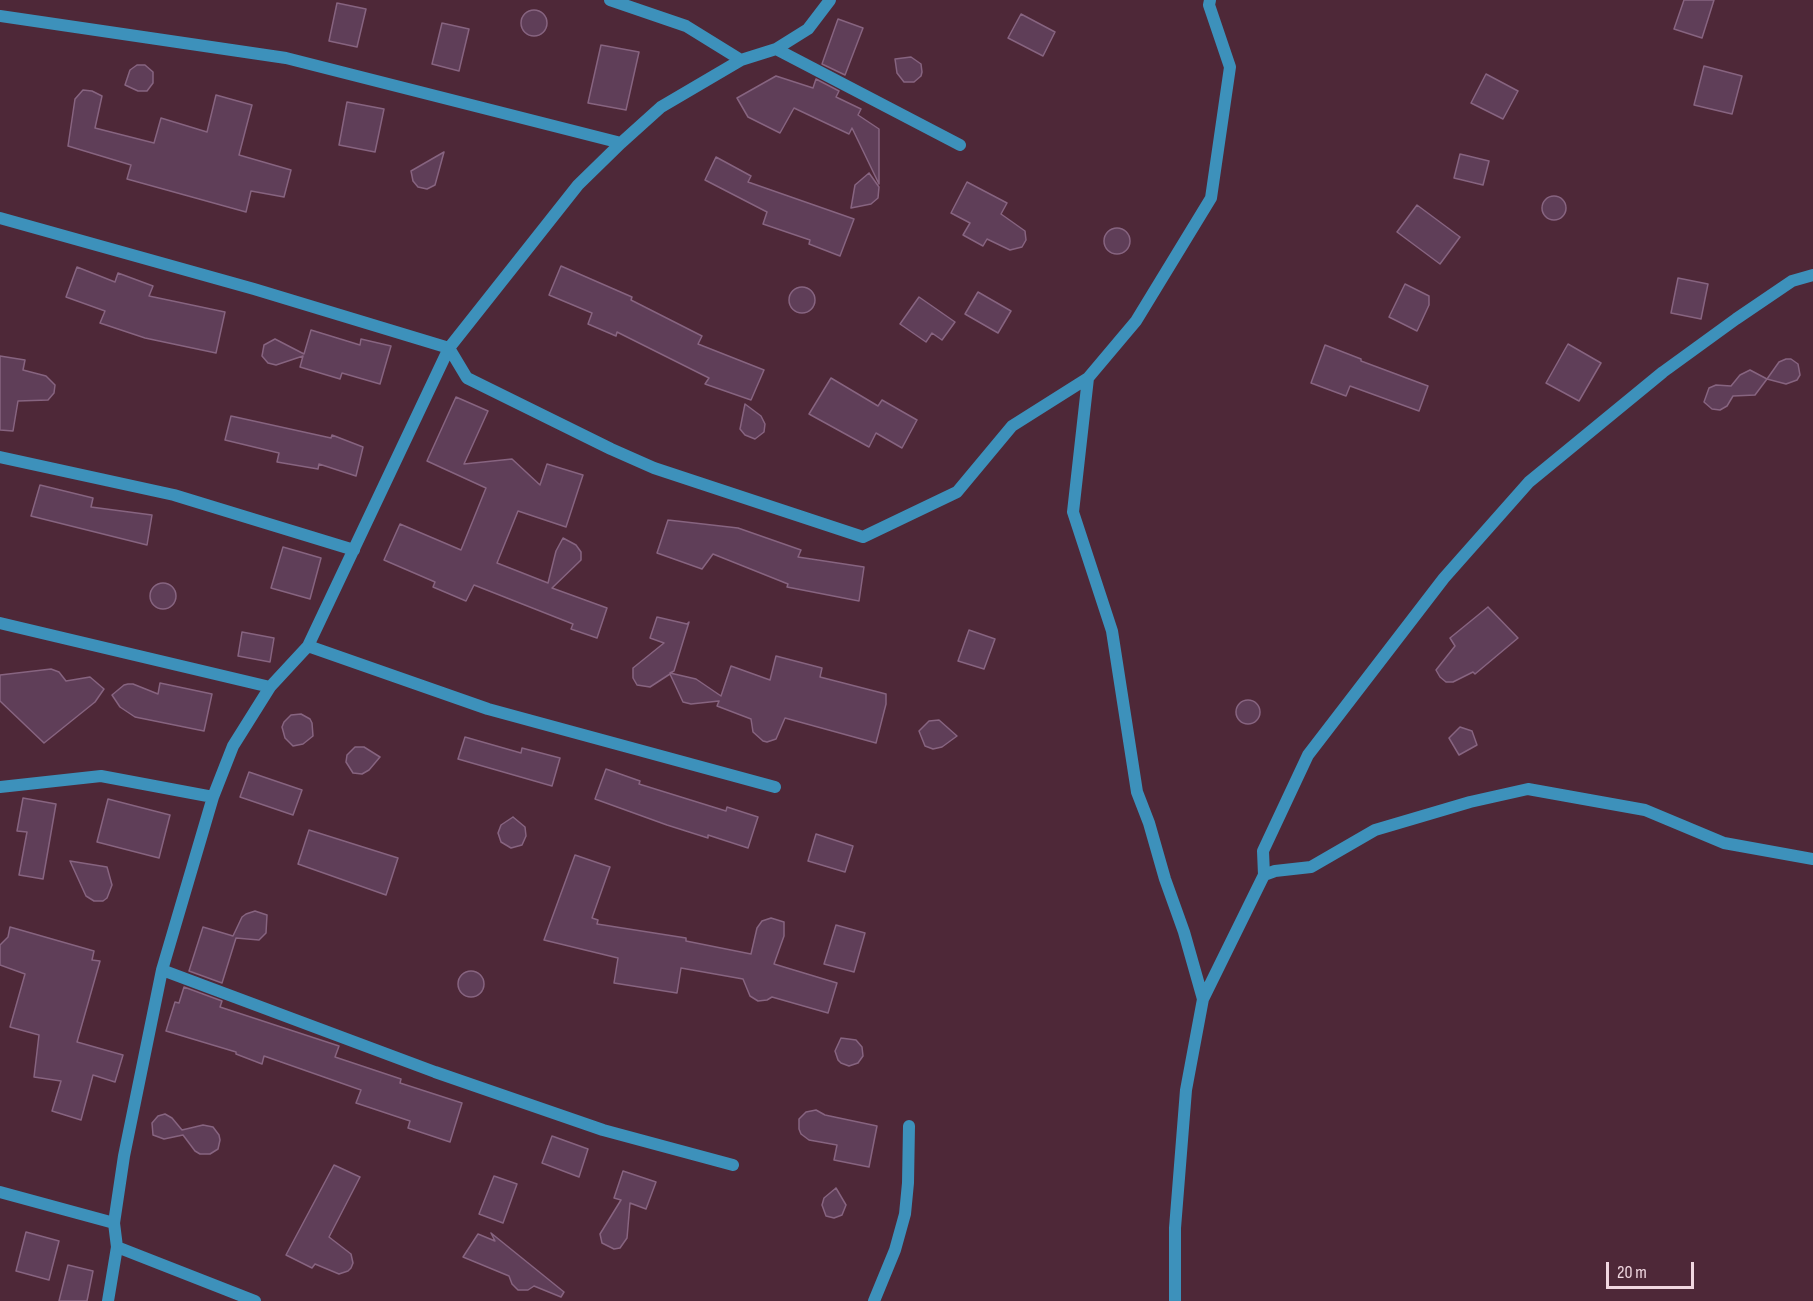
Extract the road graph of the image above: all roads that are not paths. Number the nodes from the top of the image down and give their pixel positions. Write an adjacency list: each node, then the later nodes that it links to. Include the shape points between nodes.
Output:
1 (610, 0): 6 (street, via 686,26)
2 (830, 0): 5 (street, via 808,29)
3 (1210, 0): 12 (street, via 1230,68 1211,198 1136,321)
4 (0, 16): 7 (street, via 286,58)
5 (776, 49): 6 (street); 8 (street)
6 (741, 60): 7 (street, via 661,107)
7 (621, 143): 11 (street, via 578,186)
8 (960, 146)
9 (0, 218): 11 (street)
10 (1813, 275): 22 (street, via 1792,281 1663,372 1529,482 1444,578 1308,755 1263,851)
11 (449, 348): 12 (street, via 467,378 611,449 654,468 863,537 957,492 1012,426); 14 (street)
12 (1088, 378): 24 (street, via 1073,512 1113,631 1137,792)
13 (0, 457): 14 (street, via 174,495)
14 (354, 550): 16 (street)
15 (0, 623): 17 (street)
16 (308, 646): 17 (street); 19 (street, via 488,710)
17 (270, 687): 20 (street, via 233,746)
18 (0, 787): 20 (street, via 101,776)
19 (775, 788)
20 (213, 797): 23 (street)
21 (1813, 859): 22 (street, via 1725,843 1646,810 1528,789 1375,830 1311,867)
22 (1264, 875): 24 (street)
23 (162, 970): 26 (street, via 592,1126); 28 (street)
24 (1203, 999): 33 (street, via 1186,1090 1174,1227)
25 (909, 1126): 32 (street, via 905,1214)
26 (734, 1165)
27 (0, 1192): 28 (street)
28 (114, 1222): 29 (street)
29 (117, 1247): 30 (street); 31 (street)
30 (108, 1301)
31 (255, 1301)
32 (874, 1301)
33 (1174, 1301)

